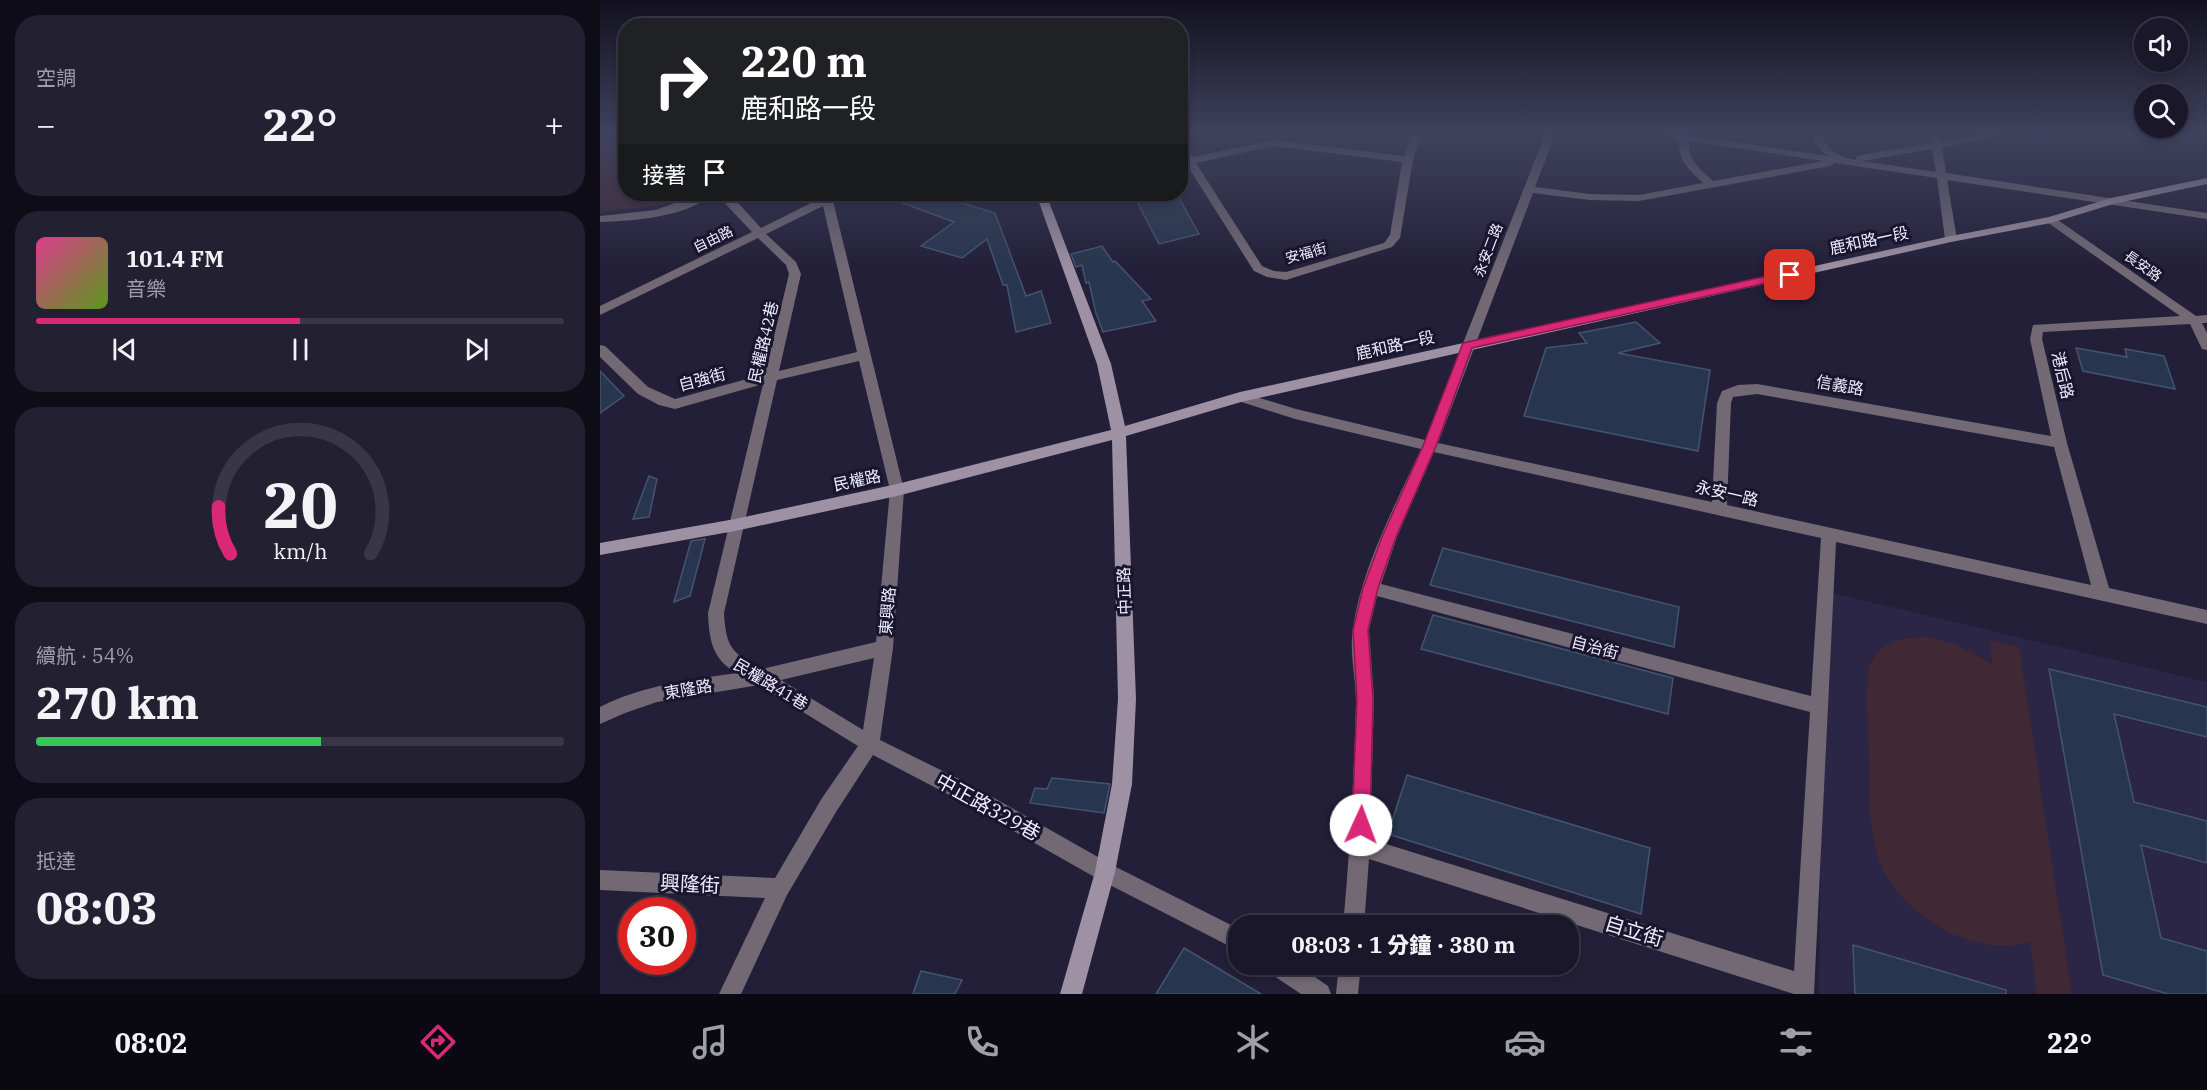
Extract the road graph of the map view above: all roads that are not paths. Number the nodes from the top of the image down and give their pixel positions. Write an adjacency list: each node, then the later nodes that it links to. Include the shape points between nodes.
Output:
1 (1202, 178): 2 (street, 安福街, via 1258,268 1286,276 1388,245 1396,236)
2 (1405, 178)
3 (1532, 178): 10 (street, 永安二路)
4 (1705, 178): 9 (street)
5 (1748, 178): 9 (street)
6 (1942, 178): 21 (street)
7 (1958, 178): 16 (street)
8 (2207, 181): 16 (main road, 鹿和路一段)
9 (1712, 185): 10 (street, via 1619,199)
10 (1528, 189): 24 (street, 永安二路)
11 (693, 201): 18 (street, via 660,214)
12 (730, 201): 20 (street, 民權路42巷)
13 (823, 201): 20 (street, 自由路)
14 (834, 201): 27 (street, 東興路)
15 (1044, 201): 30 (main road, 中正路, via 1104,364)
16 (2111, 201): 17 (street); 19 (main road, 鹿和路一段)
17 (2207, 216)
18 (600, 219)
19 (2051, 220): 21 (main road, 鹿和路一段); 23 (street, 長安路)
20 (759, 233): 22 (street, 自由路); 28 (street, 民權路42巷, via 792,264 795,274)
21 (1952, 239): 24 (main road, 鹿和路一段)
22 (600, 311)
23 (2201, 320): 25 (street, 長安路); 31 (street, 港后路, via 2037,328 2036,339)
24 (1467, 345): 29 (main road, 鹿和路一段); 32 (street, 永安二路)
25 (2207, 346)
26 (600, 349): 28 (street, 自強街, via 664,403 675,404)
27 (865, 355): 28 (street, 自強街); 33 (street, 東興路)
28 (772, 377): 35 (street, 民權路42巷)
29 (1240, 397): 30 (main road, 鹿和路一段); 32 (street, 永安一路)
30 (1119, 433): 33 (main road, 民權路); 47 (main road, 中正路, via 1127,699 1122,784)
31 (2060, 443): 34 (street, 信義路, via 1757,389 1738,390 1727,394 1724,403); 39 (street, 港后路)
32 (1430, 446): 34 (street, 永安一路); 38 (street, 永安二路)
33 (897, 490): 35 (main road, 民權路); 41 (street, 東興路)
34 (1719, 509): 36 (street, 永安一路)
35 (735, 525): 37 (main road, 民權路); 42 (street, 民權路41巷, via 716,613 717,630 721,648 731,662)
36 (1828, 534): 39 (street, 永安一路); 43 (street)
37 (600, 549)
38 (1371, 588): 43 (street, 自治街); 46 (street, 永安二路, via 1361,630 1365,699)
39 (2102, 594): 40 (street, 永安一路)
40 (2207, 617)
41 (884, 648): 42 (street, 東隆路); 45 (street, 東興路)
42 (761, 676): 44 (street, 東隆路, via 645,696); 45 (street, 民權路41巷)
43 (1820, 706): 54 (street)
44 (600, 716)
45 (870, 744): 47 (street, 中正路329巷); 49 (street, 東興路)
46 (1360, 846): 50 (street, 永安二路); 54 (street, 自立街)
47 (1105, 872): 51 (street, 中正路329巷); 56 (main road, 中正路)
48 (600, 880): 49 (street, 興隆街)
49 (780, 888): 55 (street, 東興路)
50 (1354, 915)
51 (1228, 934)
52 (1292, 975): 57 (street)
53 (1349, 975): 58 (street)
54 (1804, 989)
55 (730, 994)
56 (1071, 994)
57 (1320, 994)
58 (1347, 994)

